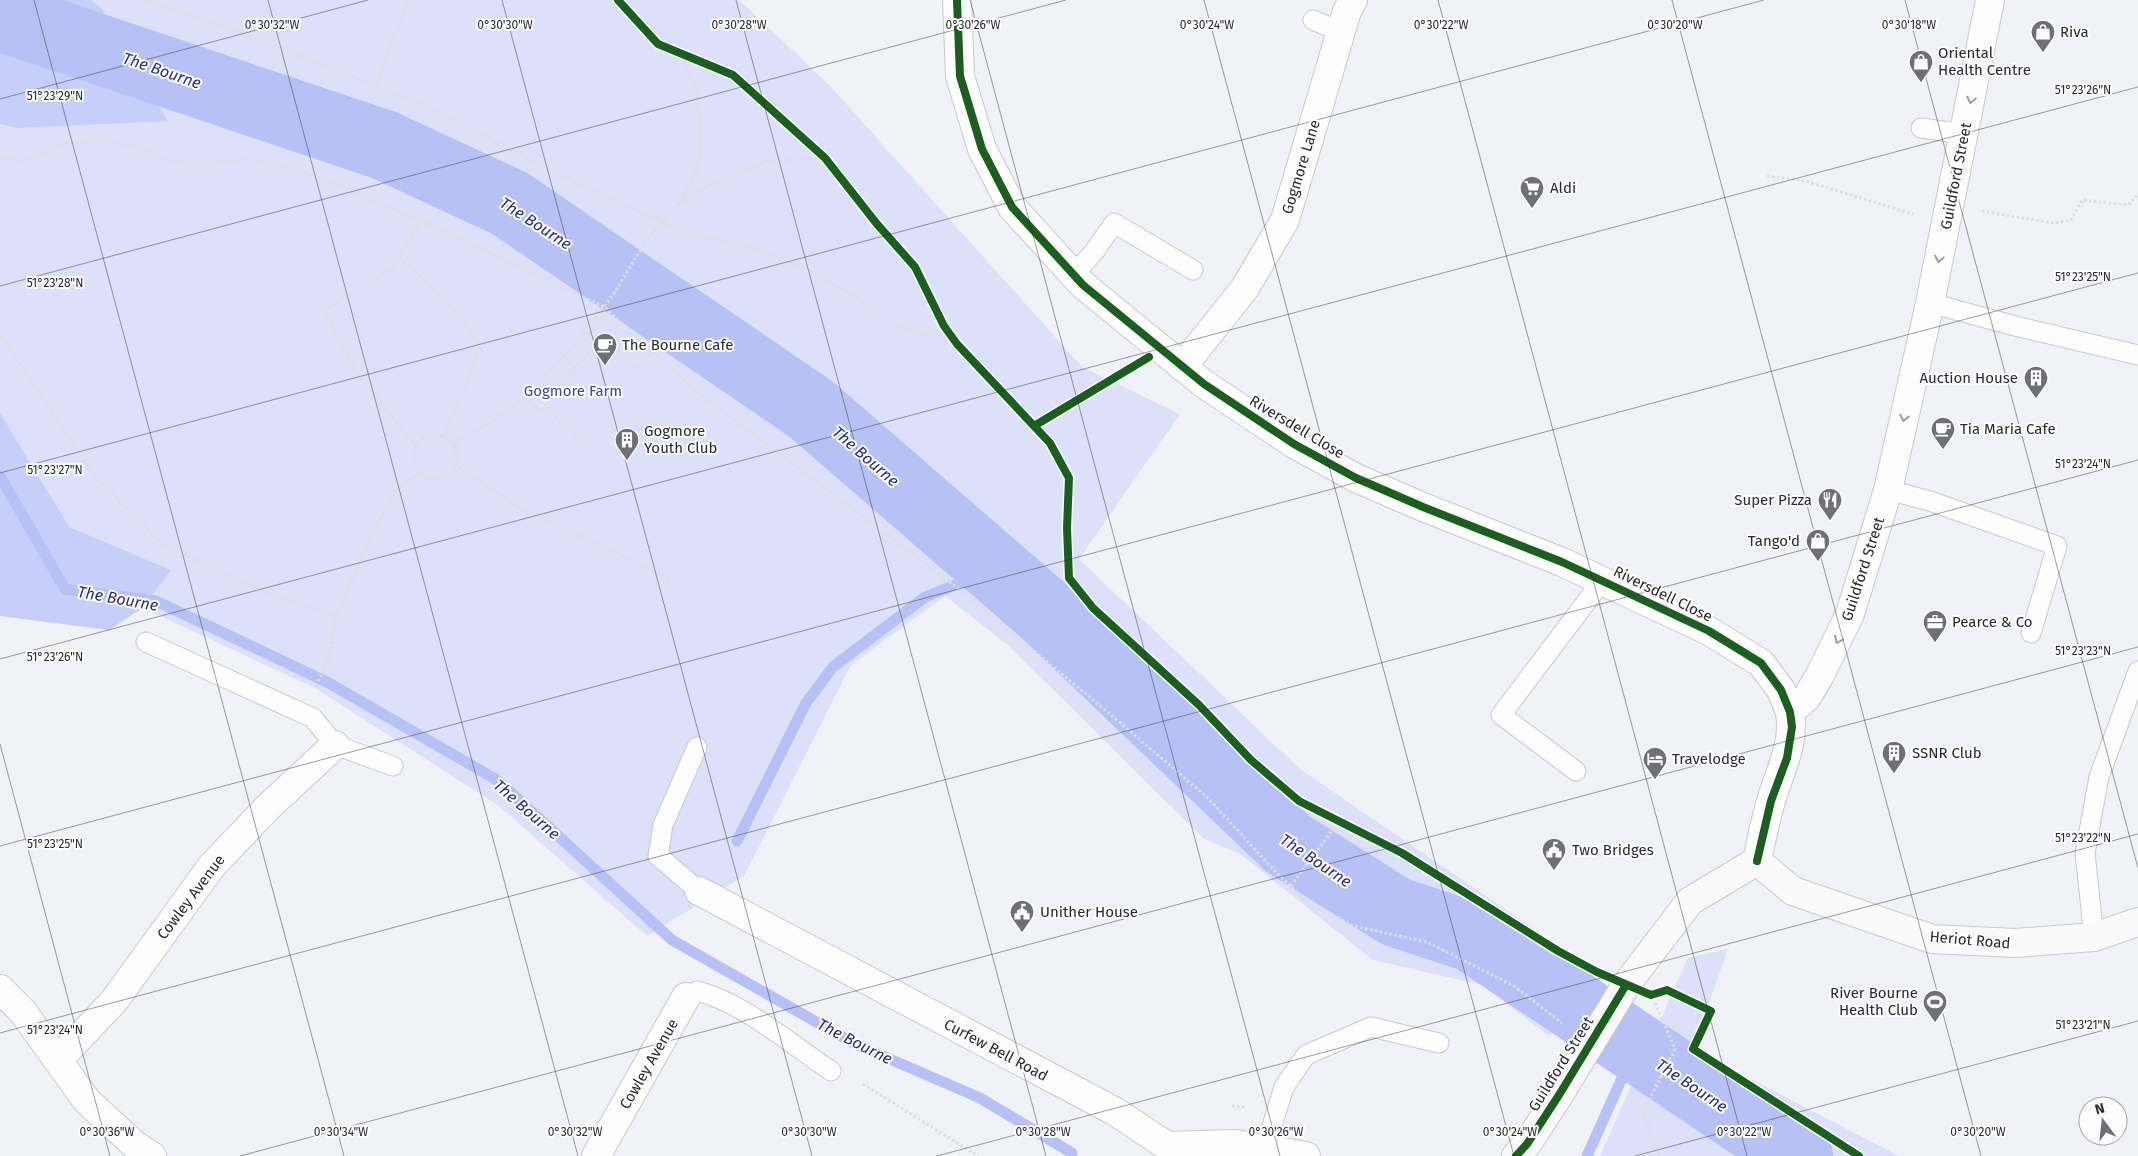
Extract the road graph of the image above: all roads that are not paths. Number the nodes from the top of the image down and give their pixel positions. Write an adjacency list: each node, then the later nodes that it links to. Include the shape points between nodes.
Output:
1 (957, 0): 9 (street, Riversdell Close, via 960,76 982,148 1012,207)
2 (1353, 0): 5 (street, Gogmore Lane)
3 (1990, 0): 7 (street, Guildford Street, one-way to 7)
4 (1313, 20): 5 (lane)
5 (1341, 32): 12 (street, Gogmore Lane, via 1285,220 1245,288)
6 (1920, 128): 7 (lane)
7 (1964, 134): 10 (street, Guildford Street, one-way to 10)
8 (1193, 270): 9 (lane, via 1114,223)
9 (1073, 275): 12 (street, Riversdell Close)
10 (1930, 303): 11 (lane, via 2019,328); 13 (street, Guildford Street, one-way to 13)
11 (2138, 355)
12 (1182, 367): 14 (street, Riversdell Close, via 1294,444 1356,478)
13 (1888, 490): 15 (lane, via 1930,501 2057,546); 18 (street, Guildford Street, one-way to 18, via 1850,614 1807,697)
14 (1602, 580): 18 (street, Riversdell Close, via 1709,631 1762,663 1781,690); 22 (lane, via 1501,715)
15 (2030, 633)
16 (146, 642): 19 (lane, via 313,718)
17 (2138, 671): 26 (lane, via 2099,777 2085,853)
18 (1790, 712): 23 (street, via 1792,727 1787,758 1771,801)
19 (335, 745): 21 (lane); 30 (street, Cowley Avenue, via 267,808 211,867 114,1001)
20 (697, 747): 24 (lane, via 663,825 658,856)
21 (394, 766)
22 (1576, 771)
23 (1757, 861): 26 (main road, Heriot Road, via 1793,891 1932,939 2015,944); 37 (main road, Guildford Street, via 1690,901 1626,984 1527,1144)
24 (699, 891): 33 (street, Curfew Bell Road, via 1116,1112)
25 (2138, 922): 26 (main road, Heriot Road)
26 (2094, 937)
27 (0, 989): 30 (street, via 23,1012)
28 (686, 997): 31 (lane, via 697,991 734,1005); 35 (street, Cowley Avenue)
29 (1439, 1043): 32 (lane, via 1371,1027 1306,1055 1284,1087)
30 (58, 1060): 34 (street, via 88,1101 135,1145)
31 (831, 1071)
32 (1264, 1149): 33 (street, Curfew Bell Road, via 1235,1144); 36 (street, Curfew Bell Road)
33 (1164, 1151)
34 (152, 1156)
35 (596, 1156)
36 (1306, 1156)
37 (1516, 1156)

